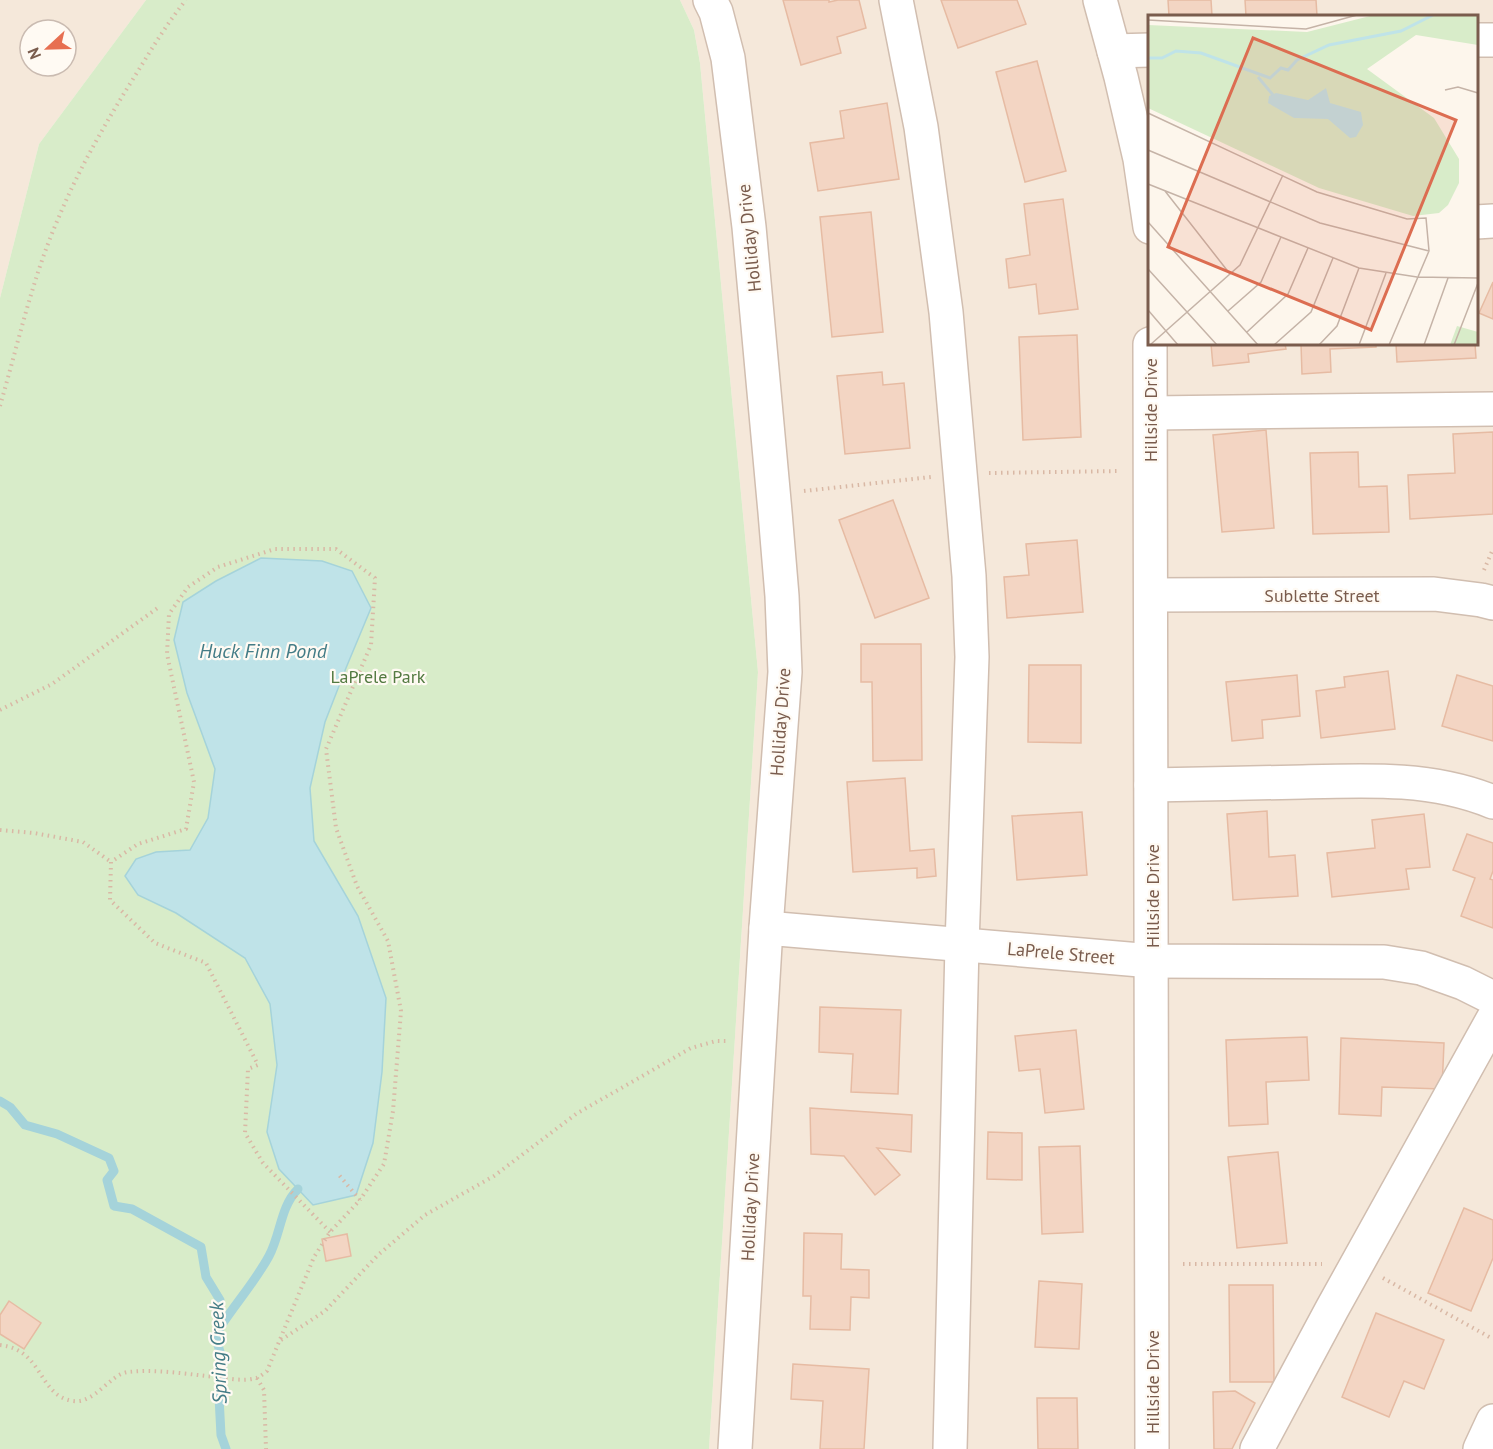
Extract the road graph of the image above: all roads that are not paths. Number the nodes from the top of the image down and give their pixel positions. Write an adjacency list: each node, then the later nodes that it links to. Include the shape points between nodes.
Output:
1 (710, 0): 16 (street, Holliday Drive, via 730,69 749,227 782,596 784,672)
2 (896, 0): 17 (street, via 921,127 945,300 969,576 972,657)
3 (1100, 0): 5 (street)
4 (1148, 50): 5 (street)
5 (1114, 51): 6 (street, via 1140,159)
6 (1148, 219)
7 (1493, 221): 8 (street)
8 (1478, 222)
9 (1150, 345): 11 (street, Hillside Drive)
10 (1493, 409): 11 (street)
11 (1151, 413): 12 (street, Hillside Drive)
12 (1151, 595): 13 (street, Sublette Street, via 1434,594); 14 (street, Hillside Drive)
13 (1493, 603)
14 (1151, 785): 15 (street, via 1372,780 1434,785); 18 (street, Hillside Drive)
15 (1493, 802)
16 (766, 928): 17 (street, LaPrele Street); 22 (street, Holliday Drive)
17 (962, 945): 18 (street, LaPrele Street); 23 (street)
18 (1152, 961): 19 (street, LaPrele Street, via 1384,962 1421,968 1463,982); 24 (street, Hillside Drive)
19 (1493, 998)
20 (1493, 1019): 25 (street)
21 (1493, 1421): 26 (street)
22 (735, 1449)
23 (950, 1449)
24 (1152, 1449)
25 (1257, 1449)
26 (1480, 1449)

